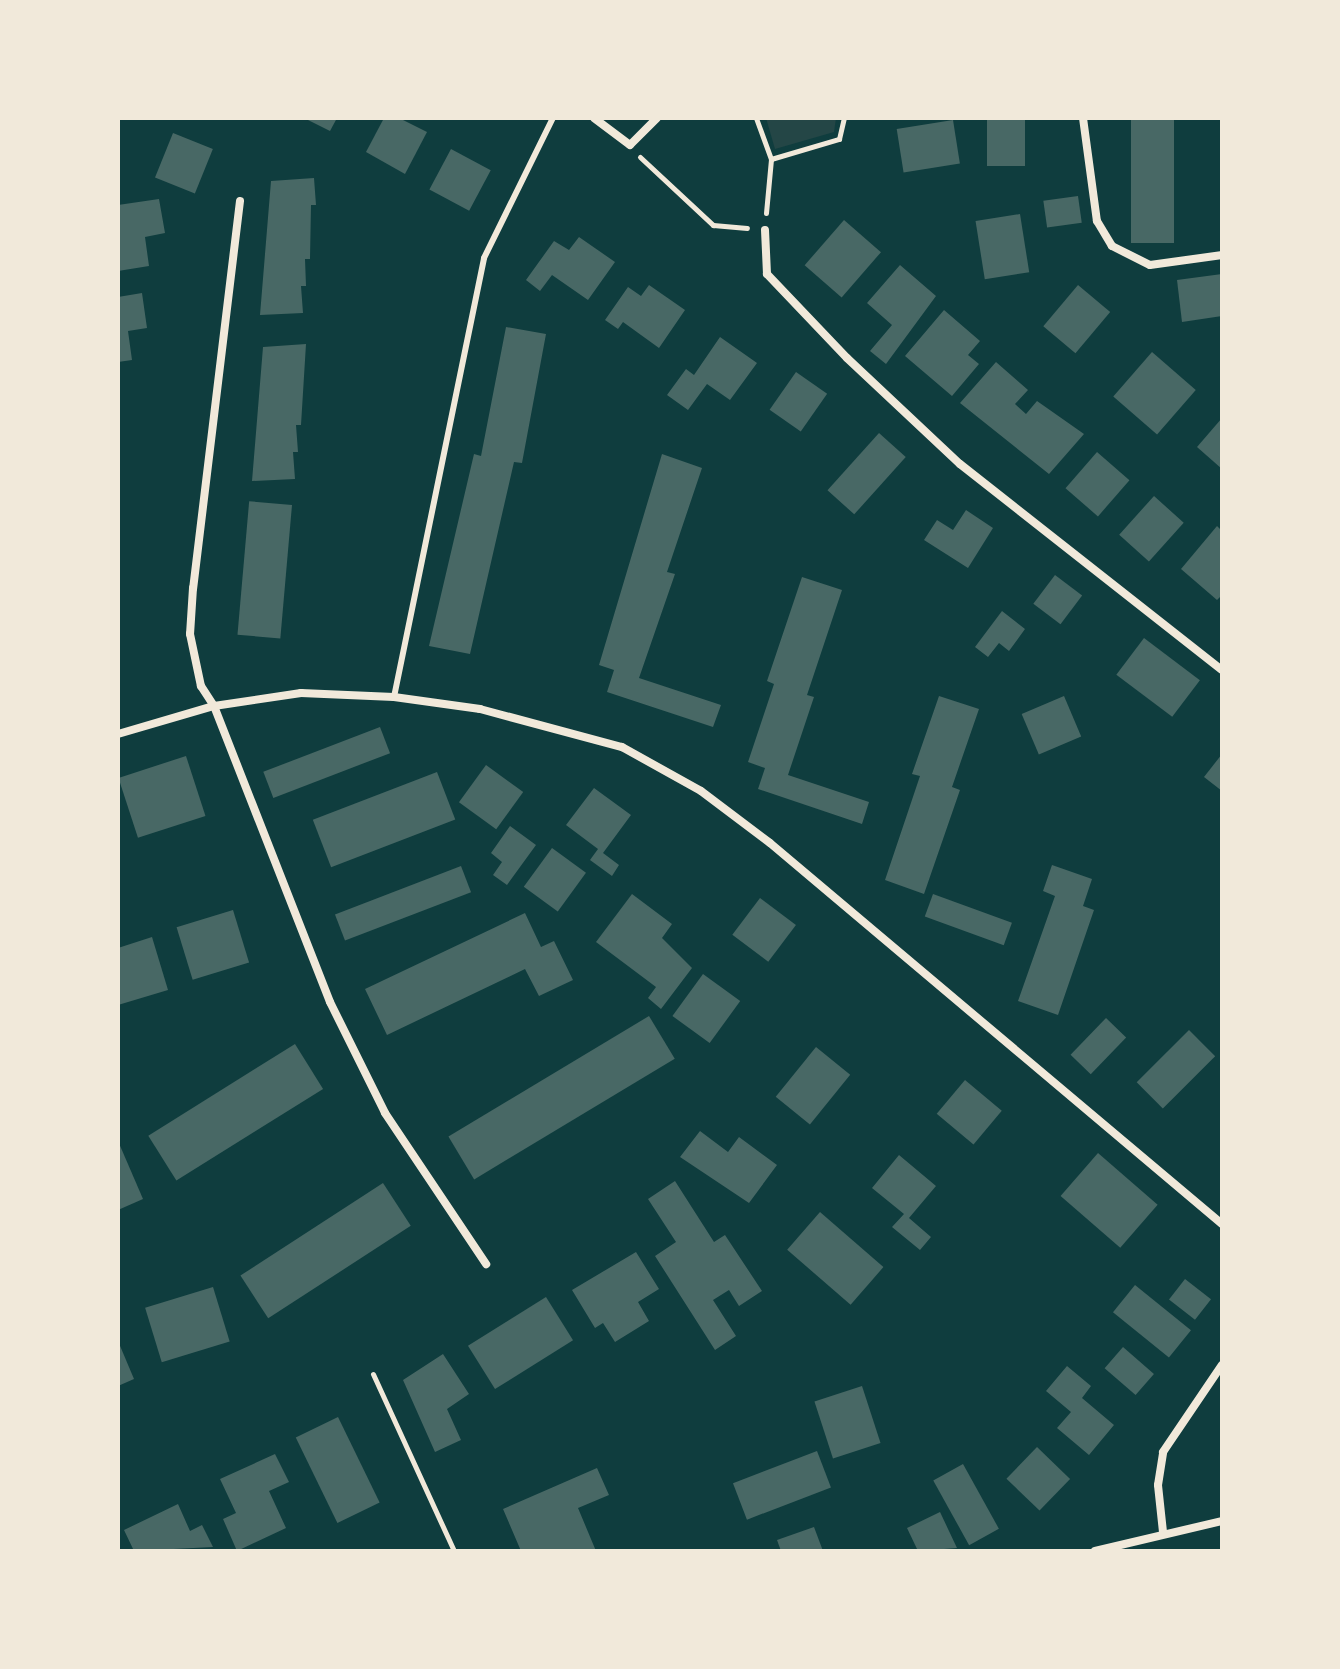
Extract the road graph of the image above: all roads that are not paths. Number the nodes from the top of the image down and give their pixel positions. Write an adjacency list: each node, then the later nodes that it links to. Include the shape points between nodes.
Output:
1 (553, 118): 9 (lane, via 484,258)
2 (594, 118): 3 (street, via 630,145)
3 (657, 118)
4 (1083, 118): 7 (street, via 1097,221 1112,246 1150,265)
5 (240, 201): 10 (street, via 190,634 201,686)
6 (765, 230): 8 (street, via 767,274 847,358 960,464)
7 (1222, 255)
8 (1222, 670)
9 (394, 697): 10 (street, via 301,693); 12 (street, via 546,724 622,747 701,791 770,843)
10 (214, 706): 11 (street); 13 (street, via 330,1002 385,1113)
11 (118, 734)
12 (1222, 1224)
13 (486, 1264)
14 (1222, 1365): 16 (street, via 1163,1452 1158,1485)
15 (1222, 1521): 16 (street)
16 (1163, 1532): 17 (street)
17 (1095, 1551)

